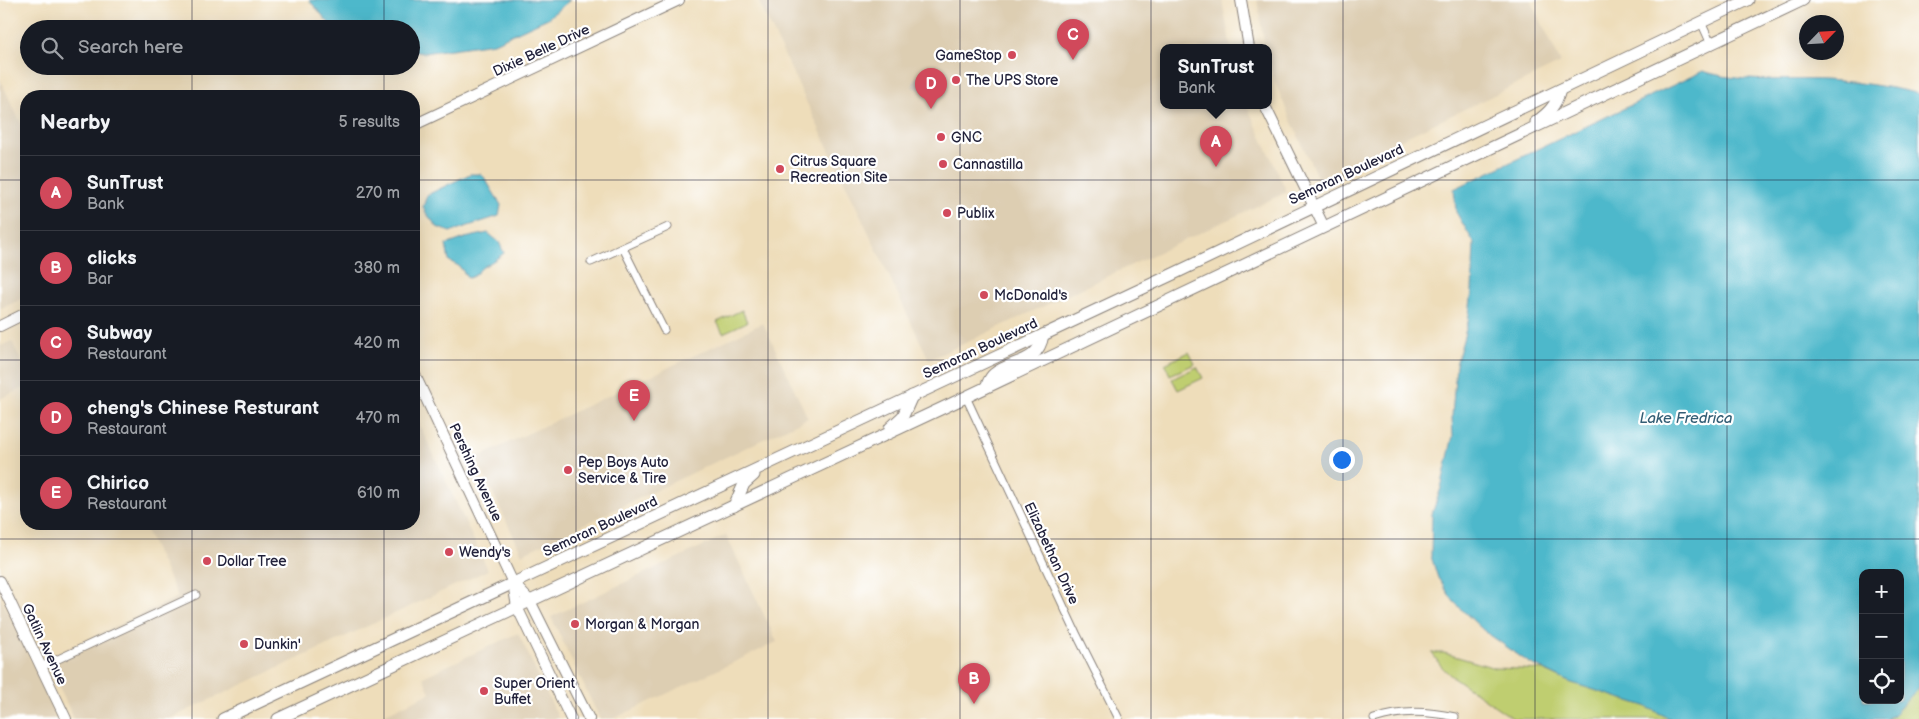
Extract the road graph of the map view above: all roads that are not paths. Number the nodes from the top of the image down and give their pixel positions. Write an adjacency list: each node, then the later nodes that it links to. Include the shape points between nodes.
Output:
1 (679, 0): 10 (street, Dixie Belle Drive)
2 (1242, 0): 6 (street)
3 (1748, 0): 5 (main road, Semoran Boulevard)
4 (1803, 0): 7 (main road)
5 (1701, 22): 7 (street); 8 (main road, Semoran Boulevard)
6 (1248, 44)
7 (1711, 44): 11 (main road)
8 (1560, 90): 11 (main road, via 1558,101 1550,111); 12 (main road, Semoran Boulevard)
9 (1266, 109): 12 (street)
10 (420, 122)
11 (1514, 138): 14 (main road)
12 (1314, 206): 14 (street); 20 (main road, Semoran Boulevard)
13 (668, 227): 15 (street)
14 (1324, 227): 22 (main road)
15 (623, 248): 16 (street); 19 (street)
16 (591, 262)
17 (20, 316): 18 (street)
18 (0, 326)
19 (664, 330)
20 (1043, 335): 22 (main road, via 1041,346 1033,355 993,374); 23 (main road, Semoran Boulevard)
21 (420, 386): 29 (street, Pershing Avenue)
22 (986, 387): 24 (main road)
23 (912, 396): 25 (main road, via 903,416); 26 (main road, Semoran Boulevard)
24 (966, 397): 25 (main road); 40 (street, Elizabethan Drive)
25 (882, 436): 27 (main road)
26 (765, 465): 27 (main road, via 744,484); 29 (main road, Semoran Boulevard)
27 (734, 506): 31 (main road)
28 (0, 581): 33 (street, Gatlin Avenue)
29 (513, 583): 31 (street, Pershing Avenue); 32 (street, Pershing Avenue); 36 (main road, Semoran Boulevard)
30 (196, 595): 33 (street)
31 (530, 601): 32 (main road); 39 (street, Pershing Avenue)
32 (517, 607): 37 (main road); 38 (street, Pershing Avenue)
33 (41, 667): 35 (street, Gatlin Avenue)
34 (1455, 717): 41 (street, via 1408,711)
35 (66, 719)
36 (222, 719)
37 (278, 719)
38 (571, 719)
39 (589, 719)
40 (1119, 719)
41 (1374, 719)

